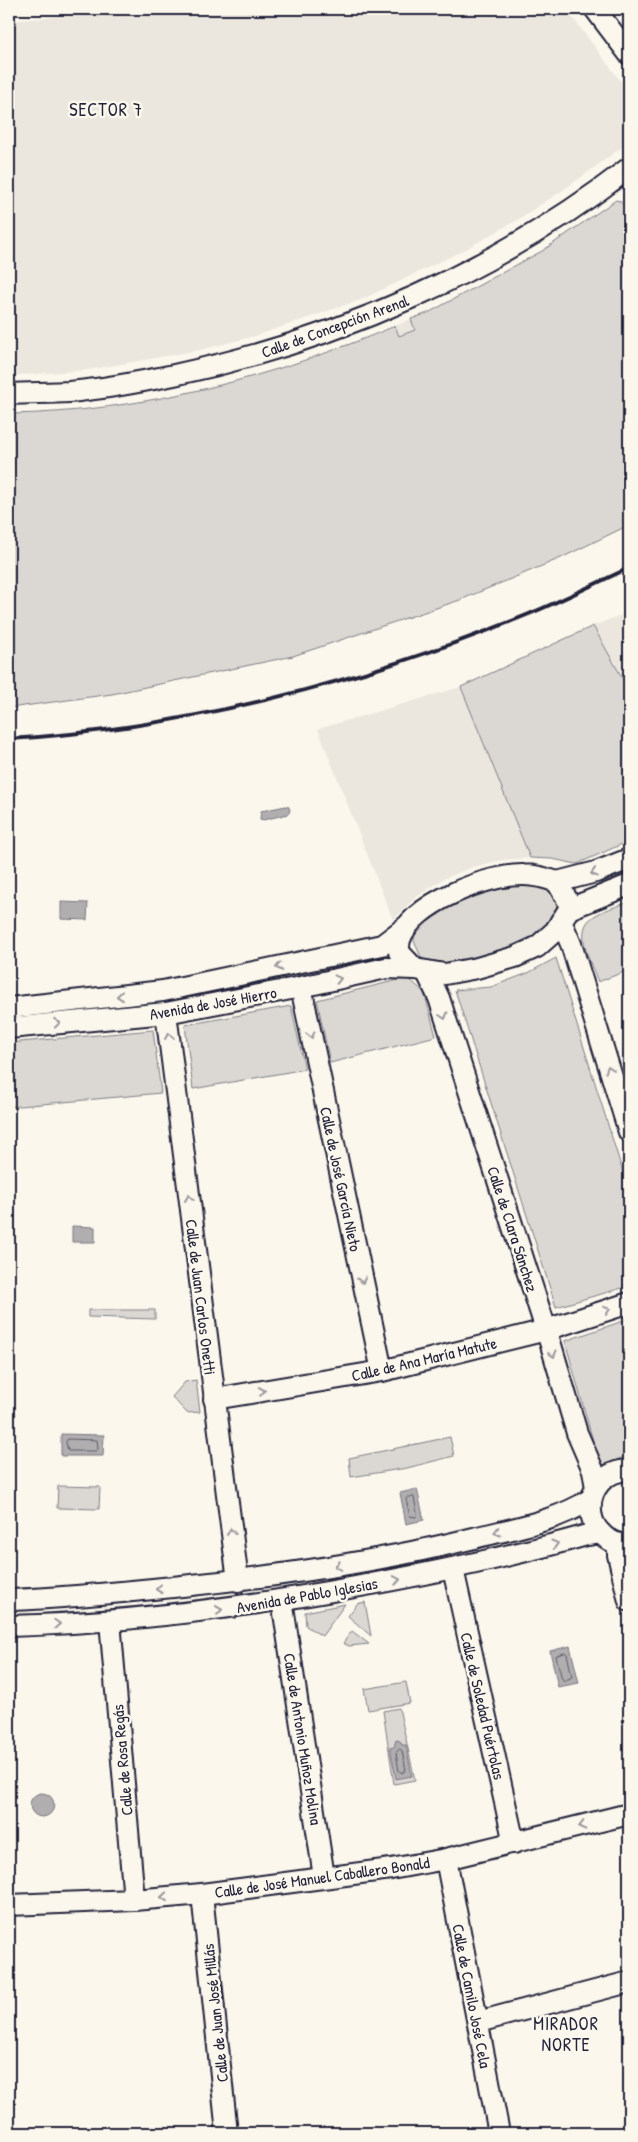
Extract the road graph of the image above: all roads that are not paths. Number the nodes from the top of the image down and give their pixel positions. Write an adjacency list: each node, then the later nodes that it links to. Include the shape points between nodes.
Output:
1 (595, 9): 2 (street)
2 (629, 54)
3 (629, 168): 4 (street, Calle de Concepción Arenal, via 568,212 466,272 398,305 314,337 228,363 149,380 70,392)
4 (9, 394)
5 (629, 859): 6 (street, one-way to 6)
6 (558, 882): 8 (street, via 568,901); 9 (street, Avenida de José Hierro, via 523,875 498,877 456,891 432,904)
7 (629, 886): 8 (street)
8 (565, 915): 10 (street, Avenida de José Hierro, via 555,931 537,947 515,957 445,974); 15 (street, one-way to 8)
9 (407, 926): 10 (street, Calle de Clara Sánchez, via 400,940 399,952); 12 (street, Avenida de José Hierro, one-way to 12, via 382,945 186,986)
10 (421, 970): 11 (street, Avenida de José Hierro, one-way to 10, via 386,968); 17 (street, Calle de Clara Sánchez, one-way to 17, via 439,998)
11 (301, 987): 13 (street, Avenida de José Hierro); 18 (street, Calle de José García Nieto, one-way to 18)
12 (9, 1008)
13 (166, 1013): 14 (street, Avenida de José Hierro, one-way to 13); 19 (street, Calle de Juan Carlos Onetti, one-way to 13)
14 (9, 1028)
15 (629, 1132)
16 (629, 1303): 17 (street, Calle de Ana María Matute, one-way to 16)
17 (546, 1330): 18 (street, Calle de Ana María Matute); 21 (street, Calle de Clara Sánchez, one-way to 21, via 577,1433 593,1470)
18 (382, 1371): 19 (street, Calle de Ana María Matute, one-way to 18)
19 (214, 1399): 25 (street, Calle de Juan Carlos Onetti, one-way to 19)
20 (629, 1470): 21 (street, Avenida de Pablo Iglesias, via 611,1474)
21 (594, 1493): 22 (street, via 592,1517); 25 (street, Avenida de Pablo Iglesias, one-way to 25, via 558,1517 448,1544 332,1567)
22 (601, 1533): 23 (street); 24 (street, Avenida de Pablo Iglesias, one-way to 22)
23 (624, 1544): 28 (street, via 618,1555)
24 (452, 1569): 27 (street, Avenida de Pablo Iglesias, one-way to 24); 32 (street, Calle de Soledad Puértolas)
25 (238, 1581): 26 (street, Avenida de Pablo Iglesias, one-way to 26, via 68,1598)
26 (9, 1600)
27 (282, 1600): 29 (street, Avenida de Pablo Iglesias, one-way to 27, via 207,1612); 34 (street, Calle de Antonio Muñoz Molina)
28 (629, 1602)
29 (110, 1621): 30 (street, Avenida de Pablo Iglesias, one-way to 29); 36 (street, Calle de Rosa Regás)
30 (9, 1626)
31 (629, 1814): 32 (street, Calle de José Manuel Caballero Bonald, one-way to 32)
32 (514, 1843): 33 (street, Calle de José Manuel Caballero Bonald)
33 (446, 1859): 34 (street, Calle de José Manuel Caballero Bonald); 39 (street, Calle de Camilo José Cela)
34 (324, 1877): 35 (street, Calle de José Manuel Caballero Bonald)
35 (202, 1894): 36 (street, Calle de José Manuel Caballero Bonald, one-way to 36); 40 (street, Calle de Juan José Millás)
36 (134, 1900): 37 (street, Calle de José Manuel Caballero Bonald)
37 (9, 1905)
38 (629, 1982): 39 (street)
39 (478, 2022): 41 (street, Calle de Camilo José Cela)
40 (227, 2133)
41 (499, 2133)

